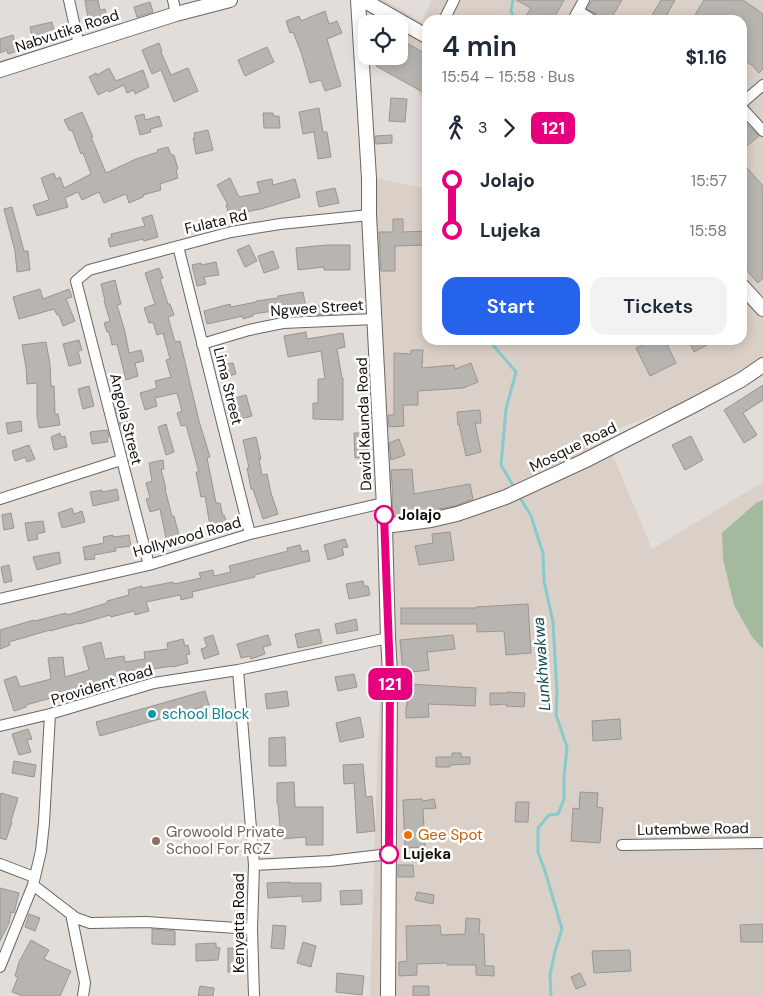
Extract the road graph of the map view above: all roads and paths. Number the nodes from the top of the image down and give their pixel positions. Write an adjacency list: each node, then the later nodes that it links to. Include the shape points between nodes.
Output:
1 (69, 0): 12 (street)
2 (173, 0): 8 (street)
3 (230, 0): 8 (street, Nabvutika Road)
4 (358, 0): 18 (street, David Kaunda Road)
5 (362, 0): 11 (street)
6 (454, 0): 9 (street)
7 (584, 0): 10 (street)
8 (176, 14): 12 (street, Nabvutika Road)
9 (446, 15)
10 (576, 15)
11 (422, 34)
12 (79, 45): 13 (street, Nabvutika Road)
13 (0, 70)
14 (763, 85): 15 (street)
15 (747, 98)
16 (747, 113): 17 (street)
17 (763, 131)
18 (370, 215): 19 (street, Fulata Rd, via 247,229); 23 (street, David Kaunda Road)
19 (178, 246): 20 (street, Fulata Rd, via 89,270); 24 (street, Lima Street)
20 (76, 281): 26 (street, Angola Street)
21 (747, 291): 22 (street)
22 (763, 309)
23 (376, 319): 24 (street, Ngwee Street, via 283,323); 28 (street, David Kaunda Road)
24 (202, 344): 30 (street, Lima Street)
25 (763, 365): 29 (street, Mosque Road, via 694,405 506,497 457,514)
26 (121, 460): 27 (street); 31 (street, Angola Street)
27 (0, 499)
28 (383, 503): 29 (street, David Kaunda Road); 30 (street, Hollywood Road)
29 (385, 526): 33 (street, David Kaunda Road)
30 (250, 534): 31 (street, Hollywood Road)
31 (148, 565): 32 (street, Hollywood Road)
32 (0, 599)
33 (388, 638): 34 (street, Provident Road); 39 (street, David Kaunda Road)
34 (238, 670): 35 (street, Provident Road, via 154,684); 41 (street, Kenyatta Road)
35 (50, 714): 36 (street); 42 (street, Provident Road, via 44,823)
36 (0, 726)
37 (763, 843): 38 (street, Lutembwe Road)
38 (622, 845)
39 (389, 854): 41 (street); 48 (street, David Kaunda Road)
40 (0, 864): 42 (street)
41 (254, 865): 44 (street, Kenyatta Road)
42 (33, 881): 43 (street); 45 (street, Provident Road)
43 (71, 914): 44 (street, via 90,922); 46 (street, via 85,983)
44 (252, 929): 47 (street, Kenyatta Road)
45 (0, 967)
46 (83, 996)
47 (254, 996)
48 (388, 996)

